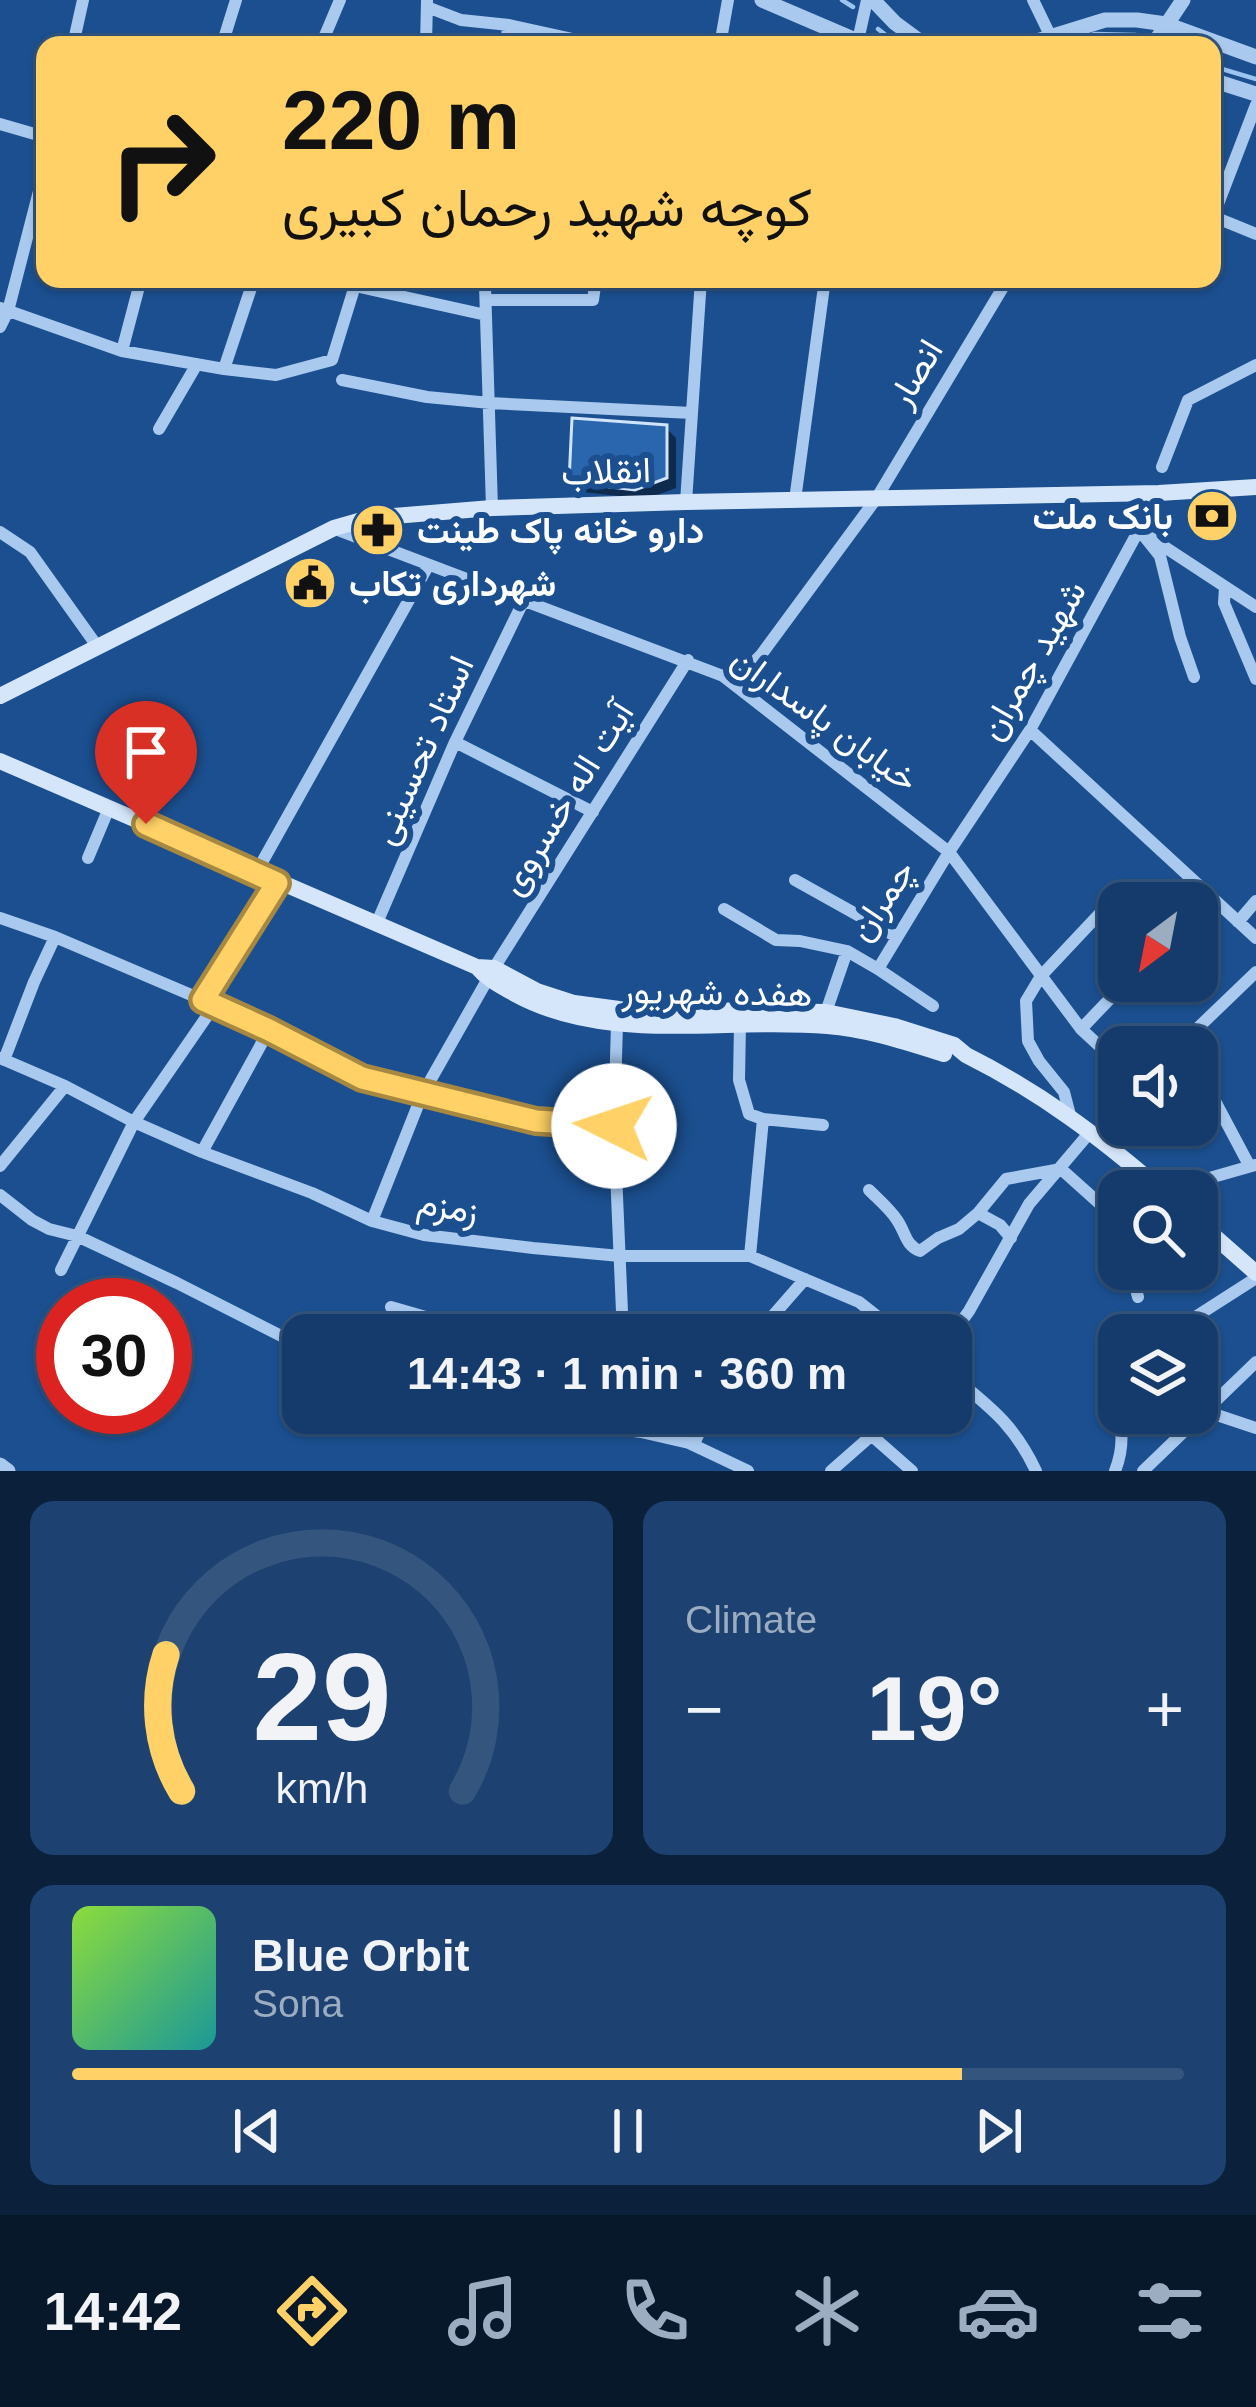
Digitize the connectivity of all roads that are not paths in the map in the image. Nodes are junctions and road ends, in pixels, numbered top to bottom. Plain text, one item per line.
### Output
1 (83, 0) edge
2 (236, 0) edge
3 (340, 0) edge
4 (728, 0) edge
5 (762, 0) edge
6 (870, 0) edge
7 (1033, 0) edge
8 (1184, 0) edge
9 (427, 4) edge
10 (509, 25) junction
11 (1160, 34) edge
12 (1050, 35) joint
13 (76, 36) edge
14 (225, 36) edge
15 (326, 36) edge
16 (426, 36) edge
17 (507, 36) edge
18 (559, 36) edge
19 (722, 36) edge
20 (845, 36) edge
21 (862, 36) edge
22 (913, 36) edge
23 (1221, 49) edge
24 (1256, 57) edge
25 (1221, 83) edge
26 (1256, 94) edge
27 (1256, 105) edge
28 (0, 124) edge
29 (36, 134) edge
30 (1221, 196) edge
31 (36, 199) edge
32 (1221, 220) edge
33 (1256, 233) edge
34 (139, 288) edge
35 (251, 288) edge
36 (354, 288) edge
37 (376, 288) edge
38 (485, 288) edge
39 (594, 288) edge
40 (700, 288) edge
41 (824, 288) edge
42 (1003, 288) edge
43 (486, 300) junction
44 (4, 309) edge
45 (486, 315) junction
46 (0, 327) edge
47 (122, 351) junction
48 (197, 364) junction
49 (1256, 364) edge
50 (224, 369) junction
51 (342, 380) dead end
52 (490, 404) junction
53 (692, 413) junction
54 (160, 428) dead end
55 (1162, 467) dead end
56 (1256, 487) edge
57 (1159, 493) junction
58 (876, 499) junction
59 (795, 500) junction
60 (686, 502) junction
61 (492, 508) junction
62 (334, 528) junction
63 (1140, 531) junction
64 (0, 532) edge
65 (428, 566) junction
66 (1225, 586) junction
67 (524, 600) junction
68 (1256, 607) edge
69 (97, 646) junction
70 (688, 660) junction
71 (723, 676) junction
72 (1194, 677) dead end
73 (1256, 679) edge
74 (0, 695) edge
75 (1030, 730) junction
76 (455, 742) junction
77 (0, 760) edge
78 (109, 808) junction
79 (593, 812) junction
80 (949, 852) junction
81 (88, 858) dead end
82 (256, 873) junction
83 (795, 880) dead end
84 (1195, 882) edge
85 (277, 883) junction
86 (1256, 902) edge
87 (1218, 903) edge
88 (724, 909) dead end
89 (1098, 915) edge
90 (0, 918) edge
91 (1238, 922) junction
92 (376, 925) junction
93 (896, 937) junction
94 (55, 938) junction
95 (1256, 938) edge
96 (847, 951) junction
97 (878, 969) junction
98 (486, 972) junction
99 (1256, 972) edge
100 (1041, 976) junction
101 (1107, 1002) edge
102 (209, 1003) junction
103 (933, 1006) dead end
104 (826, 1012) junction
105 (617, 1024) junction
106 (740, 1024) junction
107 (1201, 1026) edge
108 (1081, 1029) junction
109 (269, 1030) junction
110 (1098, 1045) edge
111 (966, 1055) junction
112 (2, 1059) edge
113 (65, 1086) junction
114 (422, 1095) junction
115 (1218, 1104) edge
116 (1070, 1115) junction
117 (763, 1119) junction
118 (134, 1122) junction
119 (824, 1125) dead end
120 (614, 1126) junction
121 (1096, 1134) junction
122 (202, 1152) junction
123 (1252, 1165) edge
124 (0, 1166) edge
125 (1061, 1169) junction
126 (1138, 1170) edge
127 (1218, 1175) edge
128 (869, 1190) dead end
129 (0, 1195) edge
130 (1098, 1199) edge
131 (978, 1213) junction
132 (372, 1220) junction
133 (77, 1236) junction
134 (1011, 1238) junction
135 (1218, 1240) edge
136 (620, 1256) junction
137 (750, 1256) junction
138 (61, 1270) dead end
139 (1256, 1275) edge
140 (805, 1279) junction
141 (1136, 1290) edge
142 (1138, 1297) dead end
143 (391, 1307) dead end
144 (415, 1314) edge
145 (622, 1314) edge
146 (774, 1314) edge
147 (873, 1314) edge
148 (967, 1314) edge
149 (1199, 1314) edge
150 (282, 1336) edge
151 (1256, 1362) edge
152 (972, 1392) edge
153 (1218, 1399) edge
154 (1218, 1416) edge
155 (1256, 1428) edge
156 (643, 1434) edge
157 (699, 1434) edge
158 (1121, 1434) edge
159 (1181, 1434) edge
160 (872, 1435) joint
161 (694, 1444) junction
162 (0, 1465) edge
163 (8, 1471) edge
164 (748, 1471) edge
165 (831, 1471) edge
166 (912, 1471) edge
167 (1036, 1471) edge
168 (1115, 1471) edge
169 (1143, 1471) edge

1 - 13 street
2 - 14 street
3 - 15 street
4 - 19 street
5 - 20 street
6 - 21 street
6 - 22 street
7 - 12 street
8 - 11 street
9 - 10 street
9 - 16 street
10 - 17 street
10 - 18 street
11 - 12 street
23 - 24 street
25 - 26 street
27 - 30 street
28 - 29 street
31 - 44 street
32 - 33 street
34 - 47 street
35 - 50 street
36 - 50 street
37 - 45 street
38 - 43 street
39 - 43 street
40 - 53 street
41 - 59 street
42 - 58 street, انصار
43 - 45 street
44 - 46 street
44 - 47 street
45 - 52 street
47 - 48 street
48 - 50 street
48 - 54 street
49 - 55 street
51 - 52 street
52 - 53 street
52 - 61 street
53 - 60 street
56 - 57 main road, انقلاب
57 - 58 main road, انقلاب
57 - 63 street, شهید چمران
58 - 59 main road, انقلاب
58 - 71 street
59 - 60 main road, انقلاب
60 - 61 main road, انقلاب
61 - 62 main road, انقلاب
62 - 65 street, خیابان پاسداران
62 - 69 main road, انقلاب
63 - 66 street
63 - 72 street
63 - 75 street, شهید چمران
64 - 69 street
65 - 67 street, خیابان پاسداران
65 - 82 street
66 - 68 street
66 - 73 street
67 - 70 street, خیابان پاسداران
67 - 76 street, استاد تحسینی
69 - 74 main road, انقلاب
70 - 71 street, خیابان پاسداران
70 - 79 street, آیت اله خسروی
71 - 80 street, خیابان پاسداران
75 - 80 street, شهید چمران
75 - 84 street
76 - 79 street
76 - 92 street, استاد تحسینی
77 - 78 main road, هفده شهریور
78 - 81 street
78 - 82 main road, هفده شهریور
79 - 98 street, آیت اله خسروی
80 - 93 street, چمران
80 - 100 street, خیابان پاسداران
82 - 85 main road, هفده شهریور
83 - 93 street
85 - 92 main road, هفده شهریور
85 - 102 street
86 - 91 street
87 - 91 street
88 - 96 street, چمران
89 - 100 street
90 - 94 street
91 - 95 street
92 - 98 main road, هفده شهریور
93 - 97 street, چمران
94 - 102 street
94 - 112 street
96 - 97 street, چمران
96 - 104 street
97 - 103 street
98 - 104 main road, هفده شهریور
98 - 105 main road, هفده شهریور
98 - 114 street, آیت اله خسروی
99 - 107 street
100 - 108 street, خیابان پاسداران
100 - 116 street
101 - 108 street
102 - 109 street
102 - 118 street
104 - 111 main road, هفده شهریور
105 - 106 main road, هفده شهریور
105 - 120 street
106 - 111 main road, هفده شهریور
106 - 117 street
108 - 110 street, خیابان پاسداران
109 - 114 street
109 - 122 street
111 - 116 main road, هفده شهریور
112 - 113 street, زمزم
113 - 118 street, زمزم
113 - 124 street
114 - 120 street
114 - 132 street, آیت اله خسروی
115 - 123 street
116 - 121 main road, هفده شهریور
117 - 119 street
117 - 137 street
118 - 122 street, زمزم
118 - 133 street
120 - 136 street
121 - 125 street
121 - 126 main road, هفده شهریور
122 - 132 street, زمزم
123 - 127 street
125 - 130 street
125 - 131 street
125 - 134 street
128 - 131 street
129 - 133 street
131 - 134 street
132 - 136 street, زمزم
133 - 138 street
133 - 150 street
134 - 148 street
135 - 139 main road
136 - 137 street, زمزم
136 - 145 street
137 - 140 street, زمزم
139 - 149 street
140 - 146 street
140 - 147 street, زمزم
141 - 142 street
143 - 144 street
151 - 153 street
152 - 167 street
154 - 155 street
156 - 161 street
157 - 161 street
158 - 168 street
159 - 169 street
160 - 165 street
160 - 166 street
161 - 164 street
162 - 163 street

